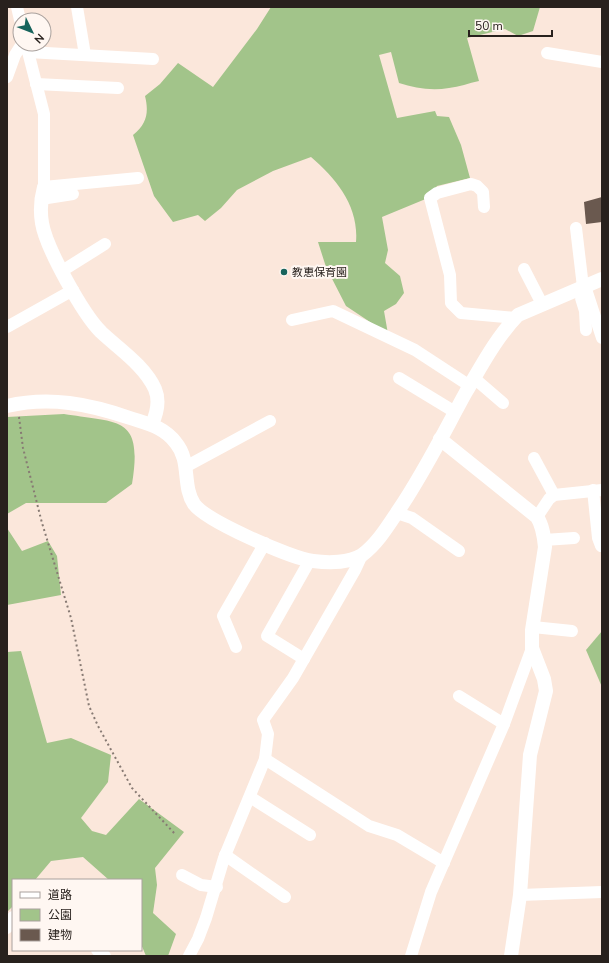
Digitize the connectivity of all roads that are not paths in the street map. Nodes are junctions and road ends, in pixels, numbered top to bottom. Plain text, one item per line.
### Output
1 (77, 7) edge
2 (52, 51) edge
3 (19, 52) edge
4 (27, 52) edge
5 (547, 53) dead end
6 (84, 55) junction
7 (153, 59) dead end
8 (602, 62) edge
9 (7, 77) edge
10 (36, 84) junction
11 (118, 88) dead end
12 (138, 178) dead end
13 (43, 193) junction
14 (73, 194) dead end
15 (484, 207) dead end
16 (576, 228) dead end
17 (105, 244) dead end
18 (524, 269) dead end
19 (62, 271) junction
20 (602, 279) edge
21 (582, 287) junction
22 (74, 290) junction
23 (542, 304) junction
24 (515, 318) junction
25 (292, 320) dead end
26 (7, 327) edge
27 (586, 330) dead end
28 (602, 338) edge
29 (399, 378) dead end
30 (472, 382) junction
31 (503, 403) dead end
32 (12, 405) edge
33 (455, 412) junction
34 (270, 420) dead end
35 (152, 424) junction
36 (440, 439) junction
37 (534, 458) dead end
38 (187, 466) junction
39 (598, 490) edge
40 (554, 495) junction
41 (397, 513) junction
42 (537, 517) junction
43 (574, 538) dead end
44 (544, 540) junction
45 (265, 544) junction
46 (601, 546) edge
47 (459, 550) dead end
48 (362, 555) junction
49 (310, 560) junction
50 (533, 627) junction
51 (572, 631) dead end
52 (236, 647) dead end
53 (532, 648) junction
54 (304, 659) junction
55 (459, 696) dead end
56 (504, 724) junction
57 (265, 759) junction
58 (250, 797) junction
59 (310, 835) dead end
60 (225, 855) junction
61 (444, 863) junction
62 (182, 875) dead end
63 (216, 887) junction
64 (602, 892) edge
65 (520, 895) junction
66 (286, 896) dead end
67 (12, 919) edge
68 (7, 928) edge
69 (190, 956) edge
70 (411, 956) edge
71 (511, 956) edge

1 - 6 street
2 - 6 street
3 - 9 street
4 - 10 street
5 - 8 street
6 - 7 street
10 - 11 street
10 - 13 street
12 - 13 street
13 - 14 street
13 - 19 street
15 - 24 street
16 - 21 street
17 - 19 street
18 - 23 street
19 - 22 street
20 - 21 street
21 - 23 street
21 - 27 street
21 - 28 street
22 - 26 street
22 - 35 street
23 - 24 street
24 - 30 street
25 - 30 street
29 - 33 street
30 - 31 street
30 - 33 street
32 - 35 street
33 - 36 street
34 - 38 street
35 - 38 street
36 - 41 street
36 - 42 street
37 - 40 street
38 - 45 street
39 - 40 street
39 - 46 street
40 - 42 street
41 - 47 street
41 - 48 street
42 - 44 street
43 - 44 street
44 - 50 street
45 - 49 street
45 - 52 street
48 - 49 street
48 - 54 street
49 - 54 street
50 - 51 street
50 - 53 street
53 - 56 street
53 - 65 street
54 - 57 street
55 - 56 street
56 - 61 street
57 - 58 street
57 - 61 street
58 - 59 street
58 - 60 street
60 - 63 street
60 - 66 street
61 - 70 street
62 - 63 street
63 - 69 street
64 - 65 street
65 - 71 street
67 - 68 street

